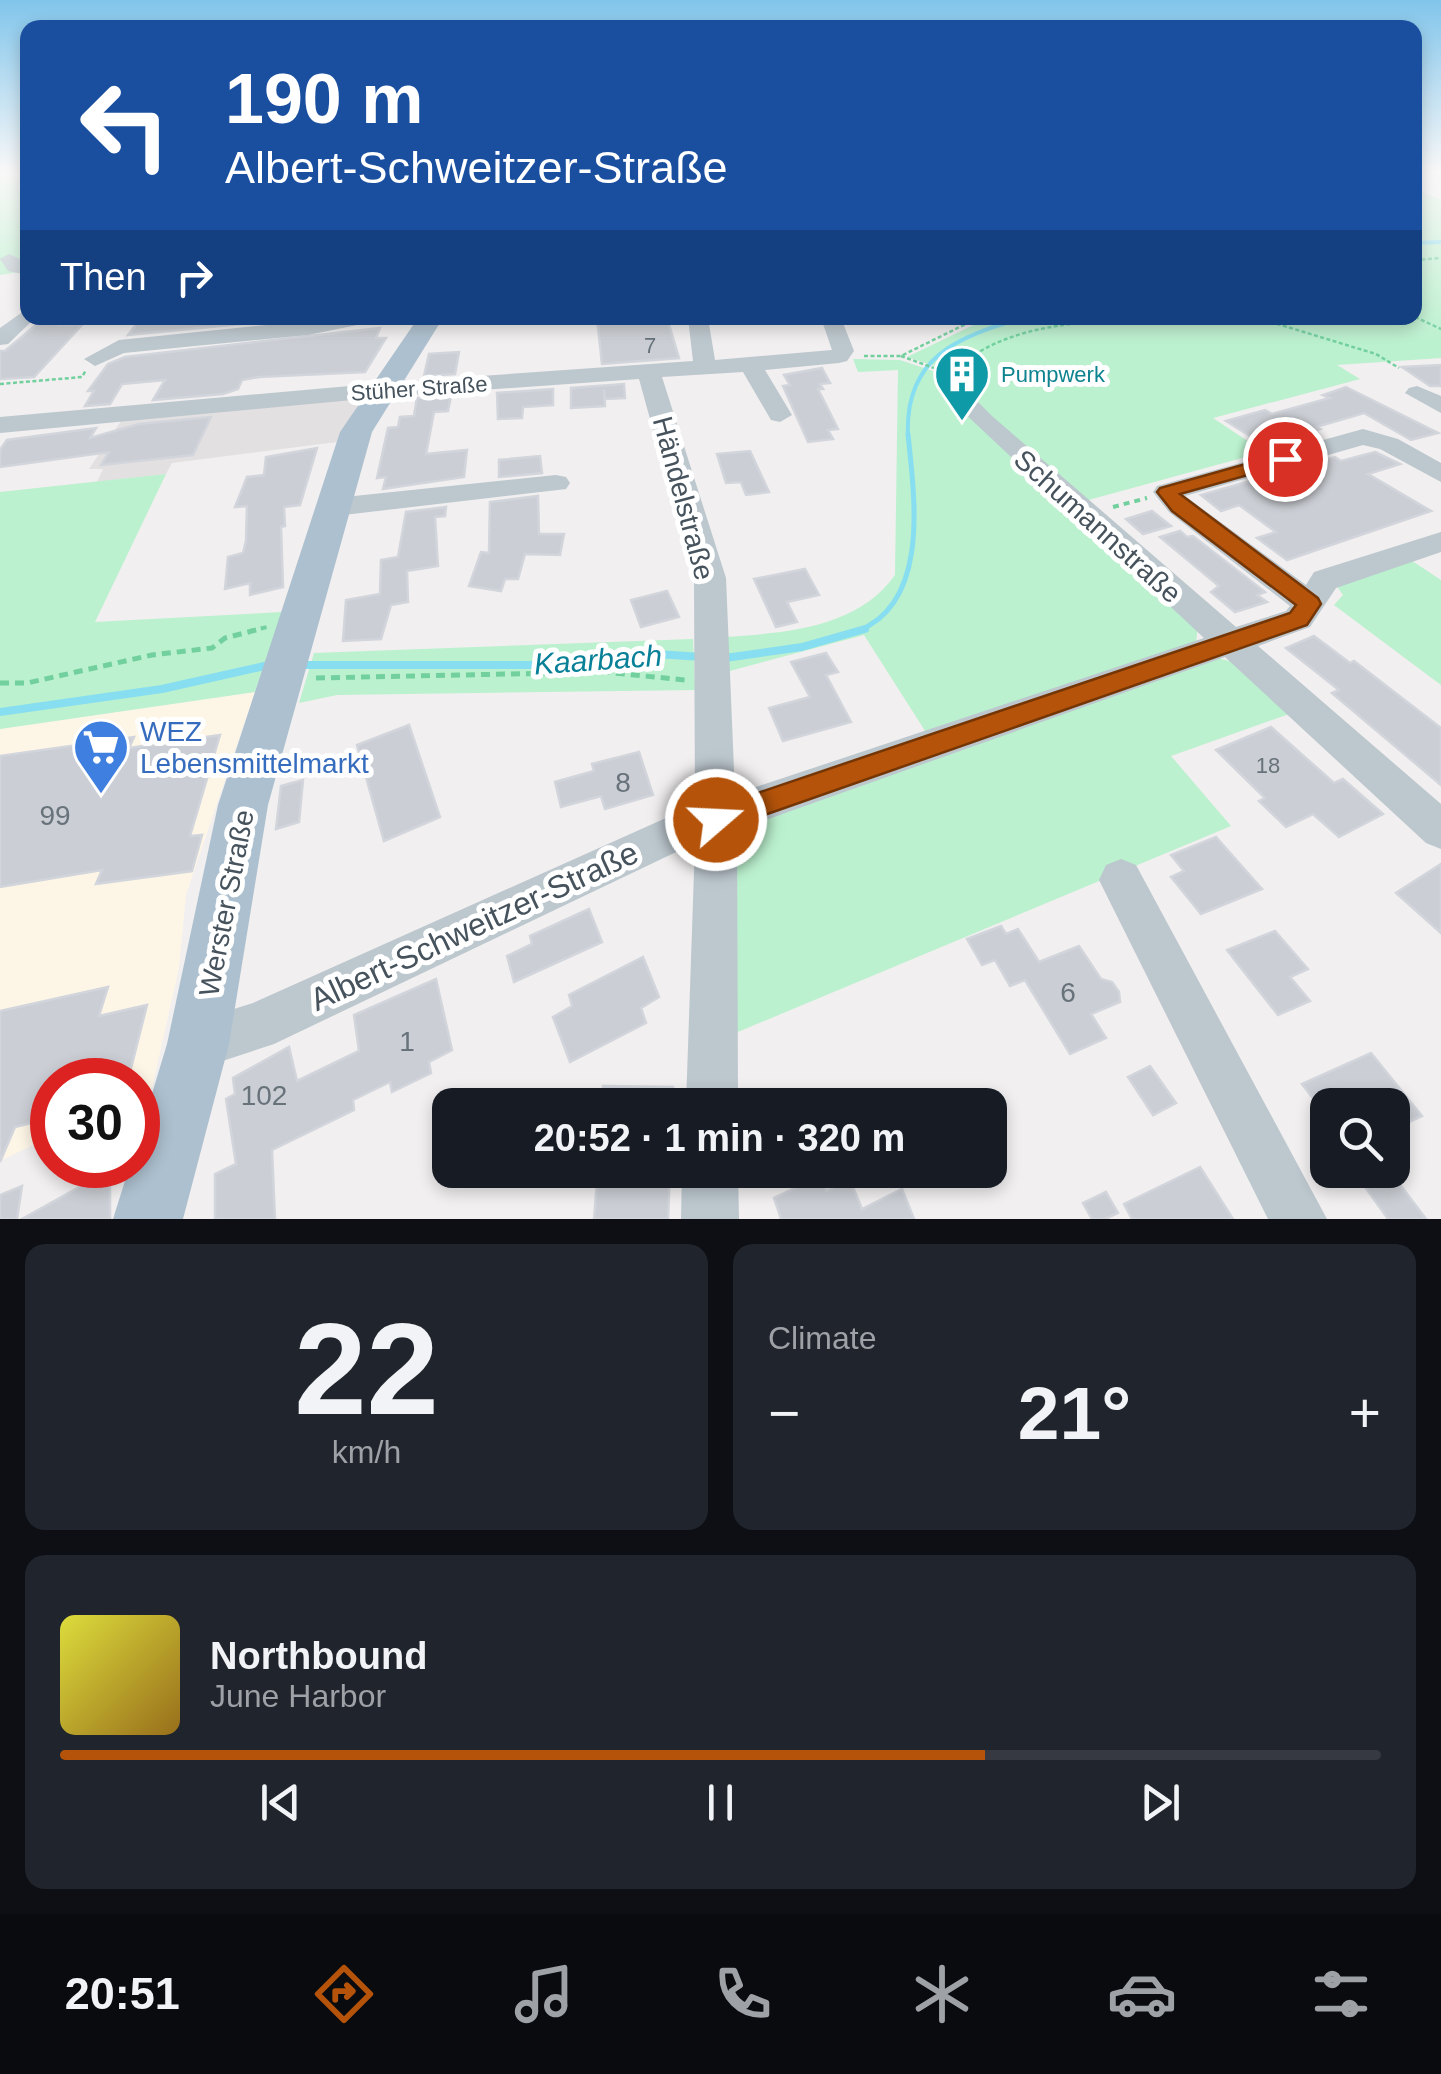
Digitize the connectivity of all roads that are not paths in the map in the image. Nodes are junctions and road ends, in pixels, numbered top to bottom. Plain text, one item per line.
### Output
1 (20, 321) edge
2 (329, 325) edge
3 (425, 325) edge
4 (699, 325) edge
5 (833, 325) edge
6 (0, 338) edge
7 (95, 359) road end
8 (751, 365) junction
9 (705, 368) junction
10 (649, 372) junction
11 (948, 372) road end
12 (381, 390) junction
13 (1417, 393) dead end
14 (1441, 406) edge
15 (780, 415) dead end
16 (0, 426) edge
17 (1441, 474) edge
18 (556, 483) dead end
19 (335, 507) junction
20 (1441, 542) edge
21 (1310, 604) junction
22 (1229, 643) junction
23 (716, 820) junction
24 (1441, 830) edge
25 (1121, 880) dead end
26 (198, 1044) junction
27 (712, 1088) edge
28 (710, 1188) edge
29 (148, 1219) edge
30 (710, 1219) edge
31 (1298, 1219) edge

1 - 6 street
2 - 7 street
3 - 12 main road, Werster Straße
4 - 9 street
5 - 8 street, Stüher Straße
8 - 9 street, Stüher Straße
8 - 15 street
9 - 10 street, Stüher Straße
10 - 12 street, Stüher Straße
10 - 23 street, Händelstraße
11 - 22 street, Schumannstraße
12 - 16 street, Stüher Straße
12 - 19 main road, Werster Straße
13 - 14 street
17 - 21 street
18 - 19 street
19 - 26 main road, Werster Straße
20 - 21 street, Albert-Schweitzer-Straße
21 - 22 street, Albert-Schweitzer-Straße
22 - 23 street, Albert-Schweitzer-Straße
22 - 24 street, Schumannstraße
23 - 26 street, Albert-Schweitzer-Straße
23 - 27 street, Händelstraße
25 - 31 street
26 - 29 main road, Werster Straße
28 - 30 street

